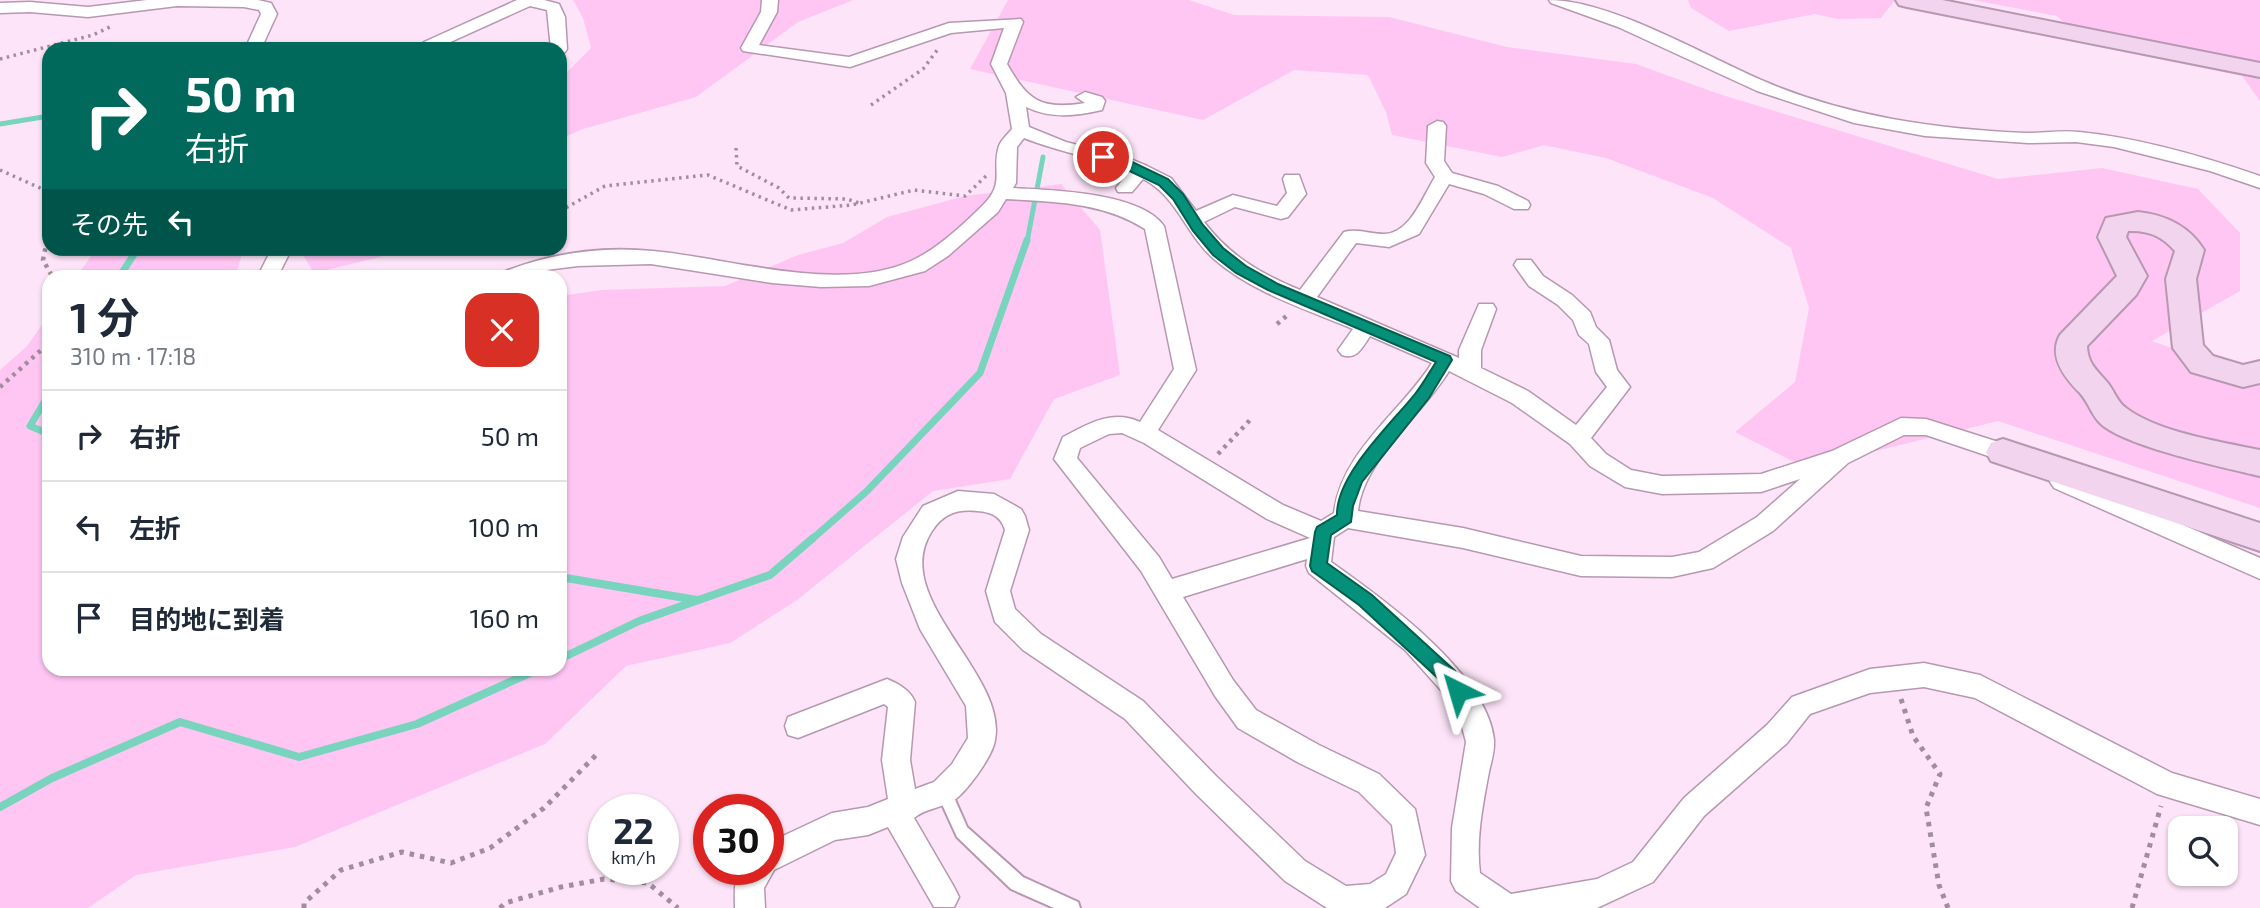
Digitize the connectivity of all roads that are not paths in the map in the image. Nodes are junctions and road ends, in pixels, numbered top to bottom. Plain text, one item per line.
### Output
1 (527, 0) edge
2 (770, 0) edge
3 (1558, 0) edge
4 (1907, 0) edge
5 (0, 8) edge
6 (949, 28) joint
7 (256, 42) edge
8 (436, 42) edge
9 (556, 42) edge
10 (2260, 70) edge
11 (1014, 93) junction
12 (1085, 97) dead end
13 (1437, 126) dead end
14 (1021, 130) junction
15 (1141, 170) junction
16 (1444, 177) junction
17 (1292, 179) dead end
18 (2260, 182) edge
19 (1125, 188) dead end
20 (1000, 193) junction
21 (1521, 205) dead end
22 (1193, 220) junction
23 (1524, 265) dead end
24 (528, 270) edge
25 (1304, 300) junction
26 (1486, 309) dead end
27 (1366, 327) junction
28 (1349, 350) dead end
29 (1445, 360) junction
30 (1598, 363) joint
31 (1470, 372) junction
32 (2260, 372) edge
33 (1144, 433) junction
34 (1578, 438) junction
35 (2011, 455) junction
36 (1840, 457) junction
37 (2260, 463) edge
38 (1330, 531) junction
39 (2260, 537) edge
40 (2260, 569) edge
41 (1167, 591) junction
42 (798, 726) dead end
43 (944, 791) junction
44 (900, 811) junction
45 (2260, 812) edge
46 (784, 850) edge
47 (749, 885) edge
48 (944, 897) dead end
49 (750, 908) edge
50 (1072, 908) edge
51 (1506, 908) edge
52 (1513, 908) edge

1 - 8 street
1 - 9 street
2 - 6 street
3 - 18 street
4 - 10 street
5 - 7 street
6 - 11 street
11 - 12 street
11 - 14 street
13 - 16 street
14 - 15 street
14 - 20 street
15 - 19 street
15 - 22 street
16 - 21 street
16 - 25 street
17 - 22 street
20 - 24 street
20 - 33 street
22 - 25 street
23 - 30 street
25 - 27 street
26 - 31 street
27 - 28 street
27 - 29 street
29 - 31 street
29 - 38 street
30 - 34 street
31 - 34 street
32 - 37 street
33 - 38 street
33 - 41 street
34 - 36 street
35 - 36 street
35 - 39 street
35 - 40 street
36 - 38 street
38 - 41 street
38 - 51 street
41 - 43 street
42 - 44 street
43 - 44 street
43 - 50 lane
44 - 46 street
44 - 48 street
45 - 52 street
47 - 49 street

